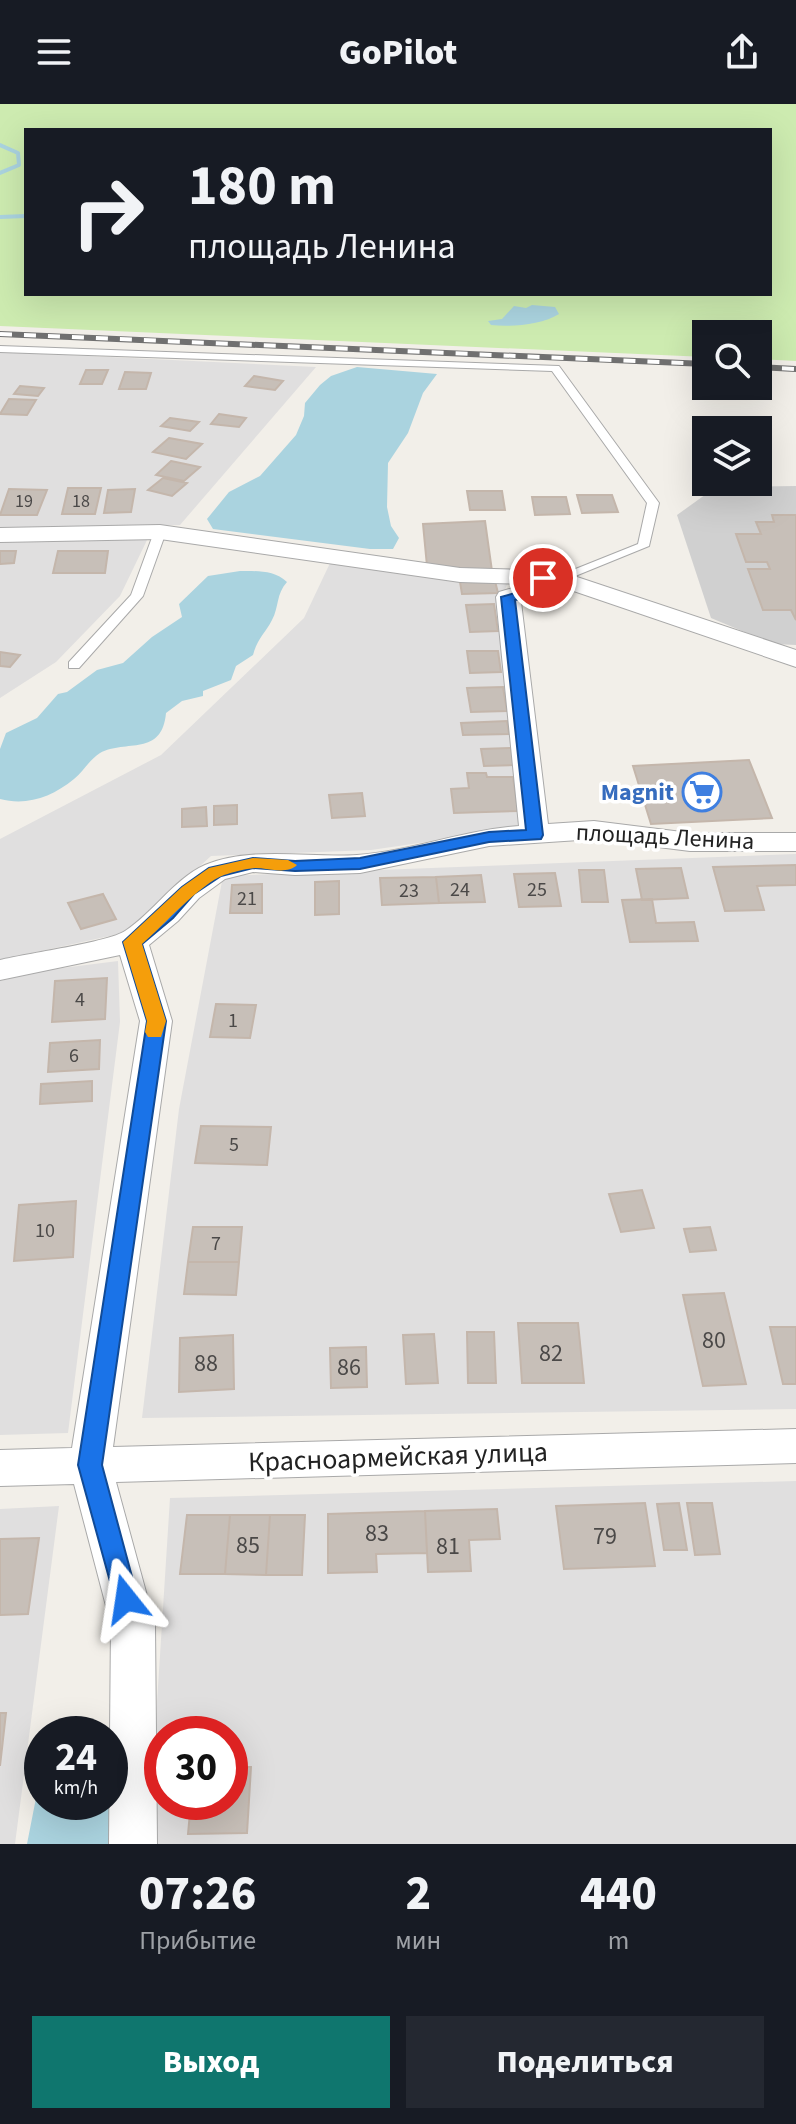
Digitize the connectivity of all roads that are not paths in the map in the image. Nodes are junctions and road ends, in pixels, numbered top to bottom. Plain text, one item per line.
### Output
1 (0, 349) edge
2 (160, 532) junction
3 (0, 535) edge
4 (551, 578) junction
5 (796, 659) edge
6 (74, 665) dead end
7 (535, 835) junction
8 (796, 842) edge
9 (132, 942) junction
10 (0, 970) edge
11 (796, 1446) edge
12 (90, 1465) junction
13 (0, 1468) edge
14 (133, 1844) edge

1 - 4 lane
2 - 3 street
2 - 4 street
2 - 6 lane
4 - 5 street
4 - 7 street
7 - 8 street, площадь Ленина
7 - 9 street, площадь Ленина
9 - 10 street
9 - 12 street
11 - 12 street, Красноармейская улица
12 - 13 street, Красноармейская улица
12 - 14 street

